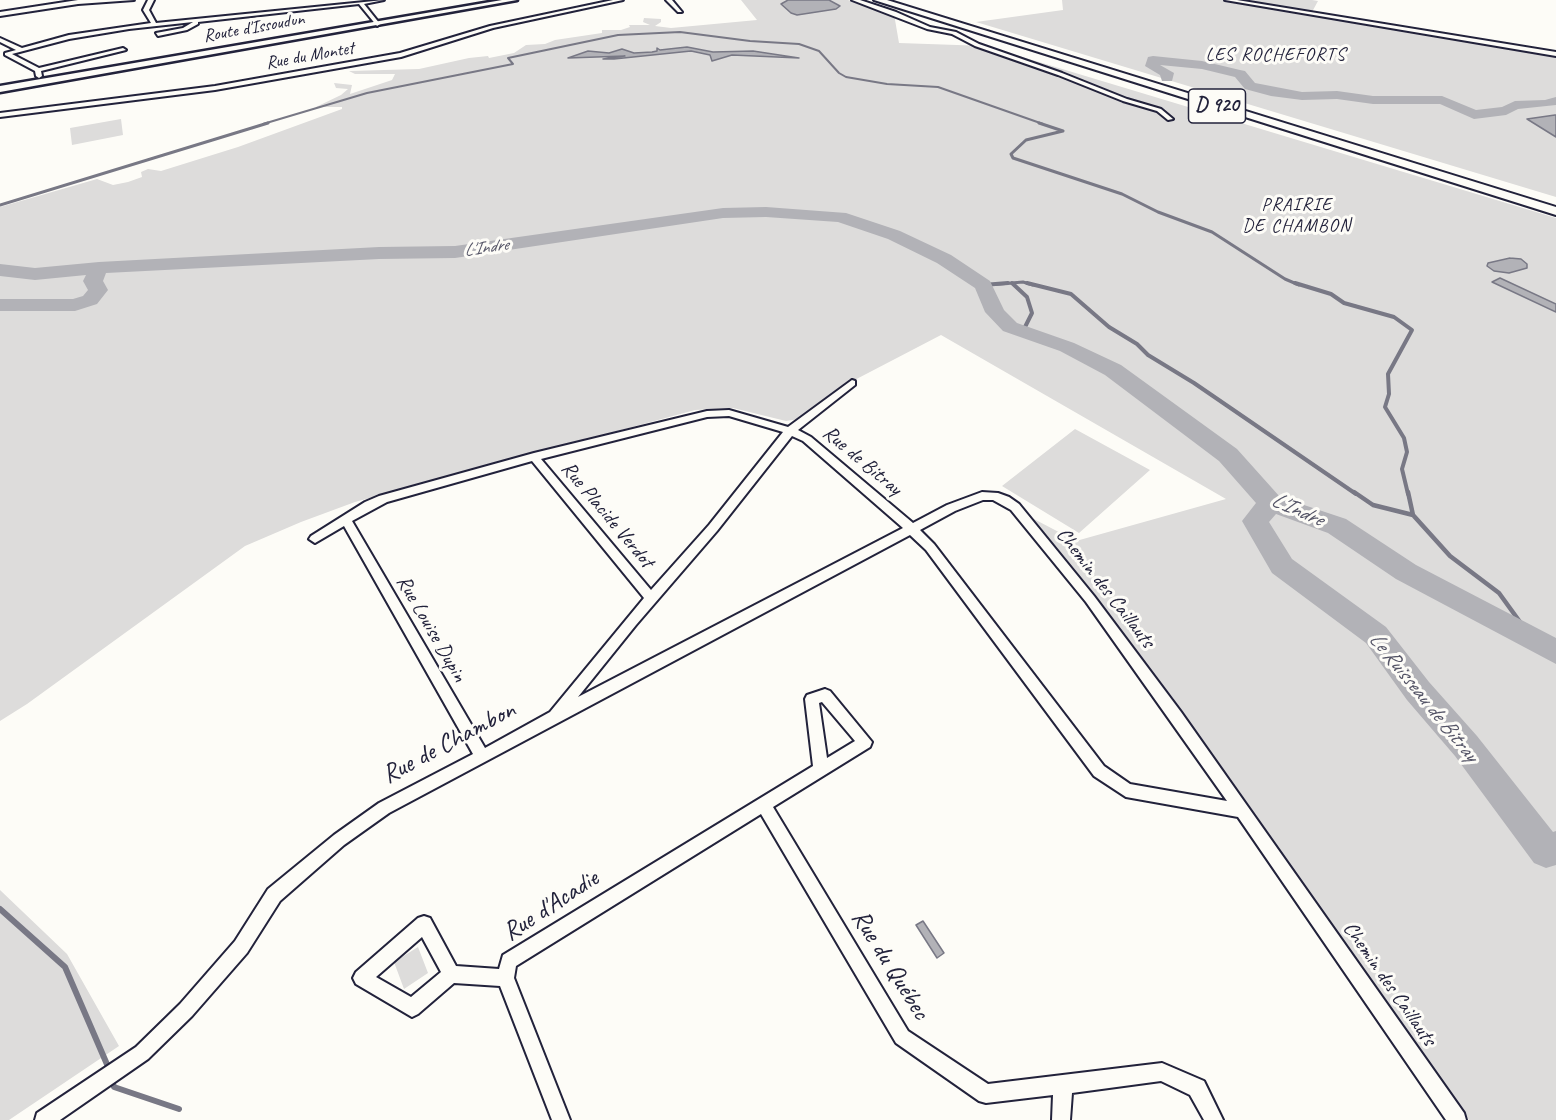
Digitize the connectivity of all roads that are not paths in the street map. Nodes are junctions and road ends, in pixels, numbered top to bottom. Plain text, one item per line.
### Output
1 (54, 0) edge
2 (131, 0) edge
3 (151, 0) edge
4 (381, 0) edge
5 (514, 0) edge
6 (620, 0) edge
7 (669, 0) edge
8 (855, 0) edge
9 (867, 0) edge
10 (878, 0) edge
11 (889, 0) edge
12 (899, 0) edge
13 (1228, 0) edge
14 (361, 3) junction
15 (40, 7) junction
16 (680, 11) dead end
17 (0, 14) edge
18 (930, 17) junction
19 (197, 20) junction
20 (959, 22) junction
21 (154, 24) junction
22 (376, 24) junction
23 (158, 34) dead end
24 (0, 40) edge
25 (21, 50) junction
26 (123, 51) dead end
27 (1556, 54) edge
28 (38, 70) junction
29 (39, 83) junction
30 (0, 89) edge
31 (0, 115) edge
32 (1170, 119) dead end
33 (1556, 206) edge
34 (1556, 211) edge
35 (852, 383) dead end
36 (790, 431) junction
37 (534, 457) junction
38 (346, 520) junction
39 (911, 528) junction
40 (315, 539) dead end
41 (651, 598) junction
42 (555, 716) junction
43 (482, 757) junction
44 (821, 768) junction
45 (763, 804) junction
46 (1242, 811) junction
47 (451, 974) junction
48 (505, 978) junction
49 (1063, 1084) junction
50 (44, 1120) edge
51 (561, 1120) edge
52 (1061, 1120) edge
53 (1214, 1120) edge
54 (1457, 1120) edge

1 - 15 street
2 - 15 street
3 - 21 street
4 - 14 street
5 - 22 main road, Route d'Issoudun
6 - 31 street, Rue du Montet
7 - 16 street
8 - 32 street
9 - 18 highway, D 920
10 - 18 highway, D 920
11 - 20 highway, D 920
12 - 20 highway
13 - 27 street
14 - 19 street
14 - 22 street
15 - 17 street
18 - 34 highway, D 920
19 - 21 street
19 - 23 street
20 - 33 highway, D 920
21 - 25 street
22 - 29 main road, Route d'Issoudun
24 - 25 street
25 - 28 street
26 - 28 street
28 - 29 street
29 - 30 main road, Route d'Issoudun
35 - 36 street, Rue de Chambon
36 - 37 street, Rue de Bitray
36 - 39 street, Rue de Bitray
36 - 41 street, Rue de Chambon
37 - 38 street, Rue de Bitray
37 - 41 street, Rue Placide Verdot
38 - 40 street, Rue de Bitray
38 - 43 street, Rue Louise Dupin
39 - 42 street, Chemin des Caillauts
39 - 46 street, Rue de Bitray
39 - 46 street, Chemin des Caillauts
41 - 42 street, Rue de Chambon
42 - 43 street, Rue de Chambon
43 - 50 street, Rue de Chambon
44 - 44 street, Rue d'Acadie
44 - 45 street, Rue d'Acadie
45 - 48 street, Rue d'Acadie
45 - 49 street, Rue du Québec
46 - 54 street, Chemin des Caillauts
47 - 47 street
47 - 48 street
48 - 51 street, Rue d'Acadie
49 - 52 street
49 - 53 street, Rue du Québec

